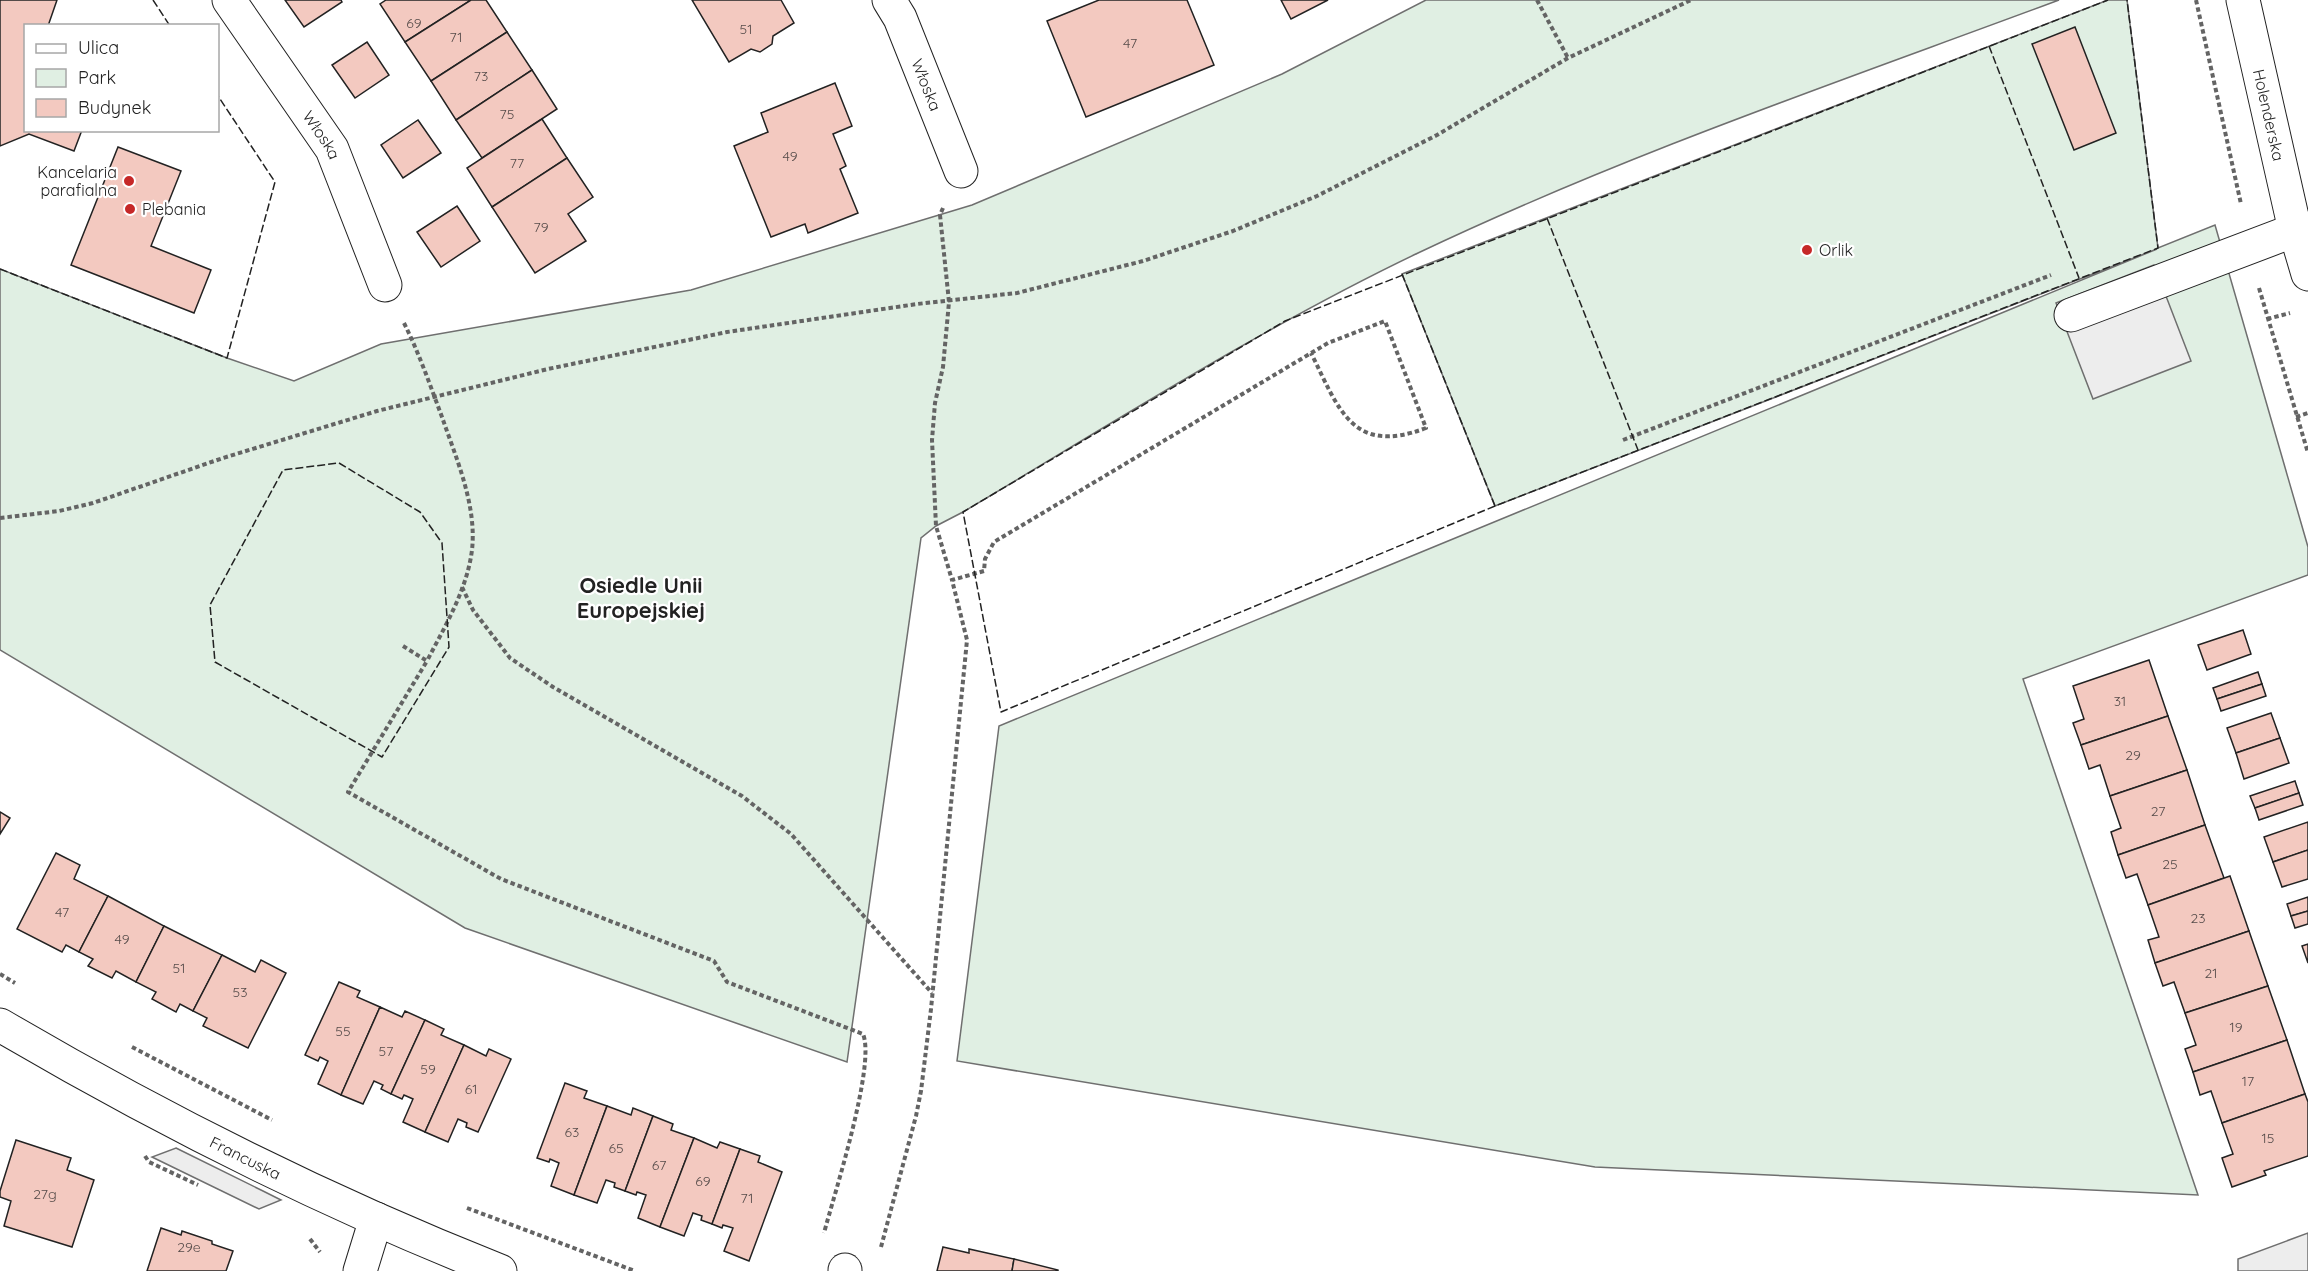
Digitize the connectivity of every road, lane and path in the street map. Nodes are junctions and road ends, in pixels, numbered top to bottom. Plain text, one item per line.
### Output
1 (229, 0) edge
2 (889, 0) edge
3 (1538, 0) edge
4 (1691, 0) edge
5 (2196, 0) edge
6 (2243, 0) edge
7 (1568, 58) junction
8 (961, 171) joint
9 (2241, 205) dead end
10 (2301, 229) edge
11 (2052, 274) dead end
12 (2308, 274) edge
13 (385, 285) joint
14 (2258, 285) dead end
15 (949, 302) junction
16 (2296, 311) dead end
17 (2071, 315) dead end
18 (2267, 319) junction
19 (1311, 353) junction
20 (434, 396) junction
21 (2308, 413) edge
22 (2296, 417) junction
23 (1623, 440) dead end
24 (2308, 453) edge
25 (0, 518) edge
26 (952, 580) junction
27 (462, 587) junction
28 (403, 646) dead end
29 (427, 661) junction
30 (0, 974) edge
31 (18, 985) dead end
32 (932, 994) junction
33 (0, 1025) edge
34 (126, 1044) dead end
35 (278, 1123) dead end
36 (461, 1206) dead end
37 (376, 1219) junction
38 (822, 1238) dead end
39 (880, 1249) dead end
40 (360, 1271) edge
41 (500, 1271) edge
42 (635, 1271) edge

1 - 13 street, Włoska
2 - 8 street, Włoska
3 - 7 path
4 - 7 path
5 - 9 path
6 - 10 street, Holenderska
7 - 15 path
8 - 15 path
10 - 12 street, Holenderska
10 - 17 street
11 - 23 path
13 - 20 path
14 - 18 path
15 - 20 path
15 - 26 path
16 - 18 path
18 - 22 path
19 - 19 path
19 - 26 path
20 - 25 path
20 - 27 path
21 - 22 path
22 - 24 path
26 - 32 path
27 - 29 path
27 - 32 path
28 - 29 path
29 - 38 path
30 - 31 path
32 - 39 path
33 - 37 street, Francuska
34 - 35 path
36 - 42 path
37 - 40 street
37 - 41 street, Francuska

